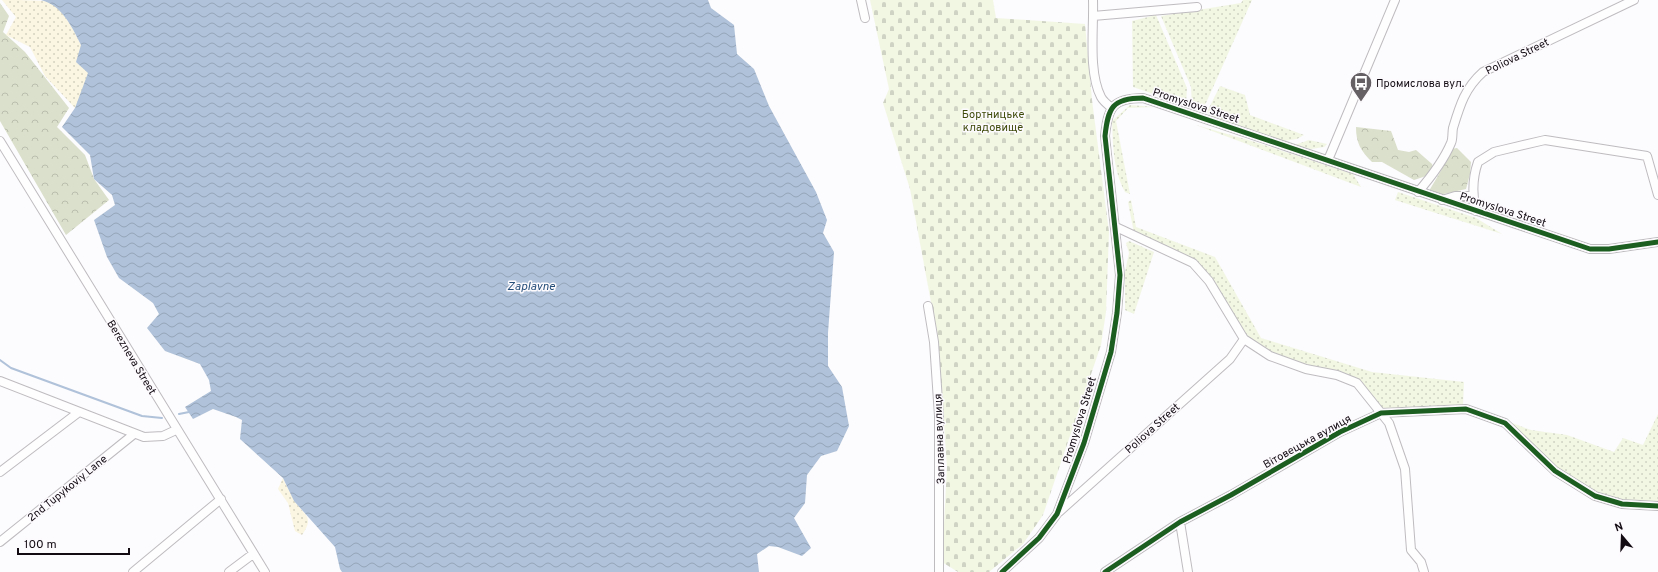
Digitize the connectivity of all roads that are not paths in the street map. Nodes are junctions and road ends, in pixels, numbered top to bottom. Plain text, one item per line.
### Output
1 (861, 0) edge
2 (1093, 0) edge
3 (1395, 0) edge
4 (1634, 0) edge
5 (1196, 7) dead end
6 (1093, 16) junction
7 (865, 18) dead end
8 (1112, 108) junction
9 (0, 141) edge
10 (1328, 160) junction
11 (1418, 192) junction
12 (1658, 195) edge
13 (1472, 196) junction
14 (1442, 200) junction
15 (1476, 211) junction
16 (1116, 227) junction
17 (1658, 242) edge
18 (928, 306) dead end
19 (1244, 339) junction
20 (0, 381) edge
21 (80, 412) junction
22 (1381, 413) junction
23 (176, 430) junction
24 (134, 434) junction
25 (0, 472) edge
26 (221, 499) junction
27 (1658, 506) edge
28 (1057, 514) junction
29 (1180, 522) junction
30 (0, 542) edge
31 (253, 554) junction
32 (133, 572) edge
33 (229, 572) edge
34 (265, 572) edge
35 (939, 572) edge
36 (1002, 572) edge
37 (1105, 572) edge
38 (1188, 572) edge
39 (1424, 572) edge

1 - 7 street
2 - 6 street
3 - 10 street
4 - 11 street, Poliova Street
5 - 6 street
6 - 8 street
8 - 10 street, Promyslova Street
8 - 16 street, Promyslova Street
9 - 23 street, Berezneva Street
10 - 11 street, Promyslova Street
11 - 14 street, Promyslova Street
12 - 13 street
13 - 14 street
13 - 15 street
14 - 15 street, Promyslova Street
15 - 17 street, Promyslova Street
16 - 19 street
16 - 28 street, Promyslova Street
18 - 35 street, Заплавна вулиця
19 - 22 street
19 - 28 street, Poliova Street
20 - 21 street
21 - 24 street
21 - 25 street
22 - 27 street, Вітовецька вулиця
22 - 29 street, Вітовецька вулиця
22 - 39 street
23 - 24 street
23 - 26 street, Berezneva Street
24 - 30 street, 2nd Tupykoviy Lane
26 - 31 street, Berezneva Street
26 - 32 street
28 - 36 street, Promyslova Street
29 - 37 street, Вітовецька вулиця
29 - 38 street
31 - 33 street
31 - 34 street, Berezneva Street

